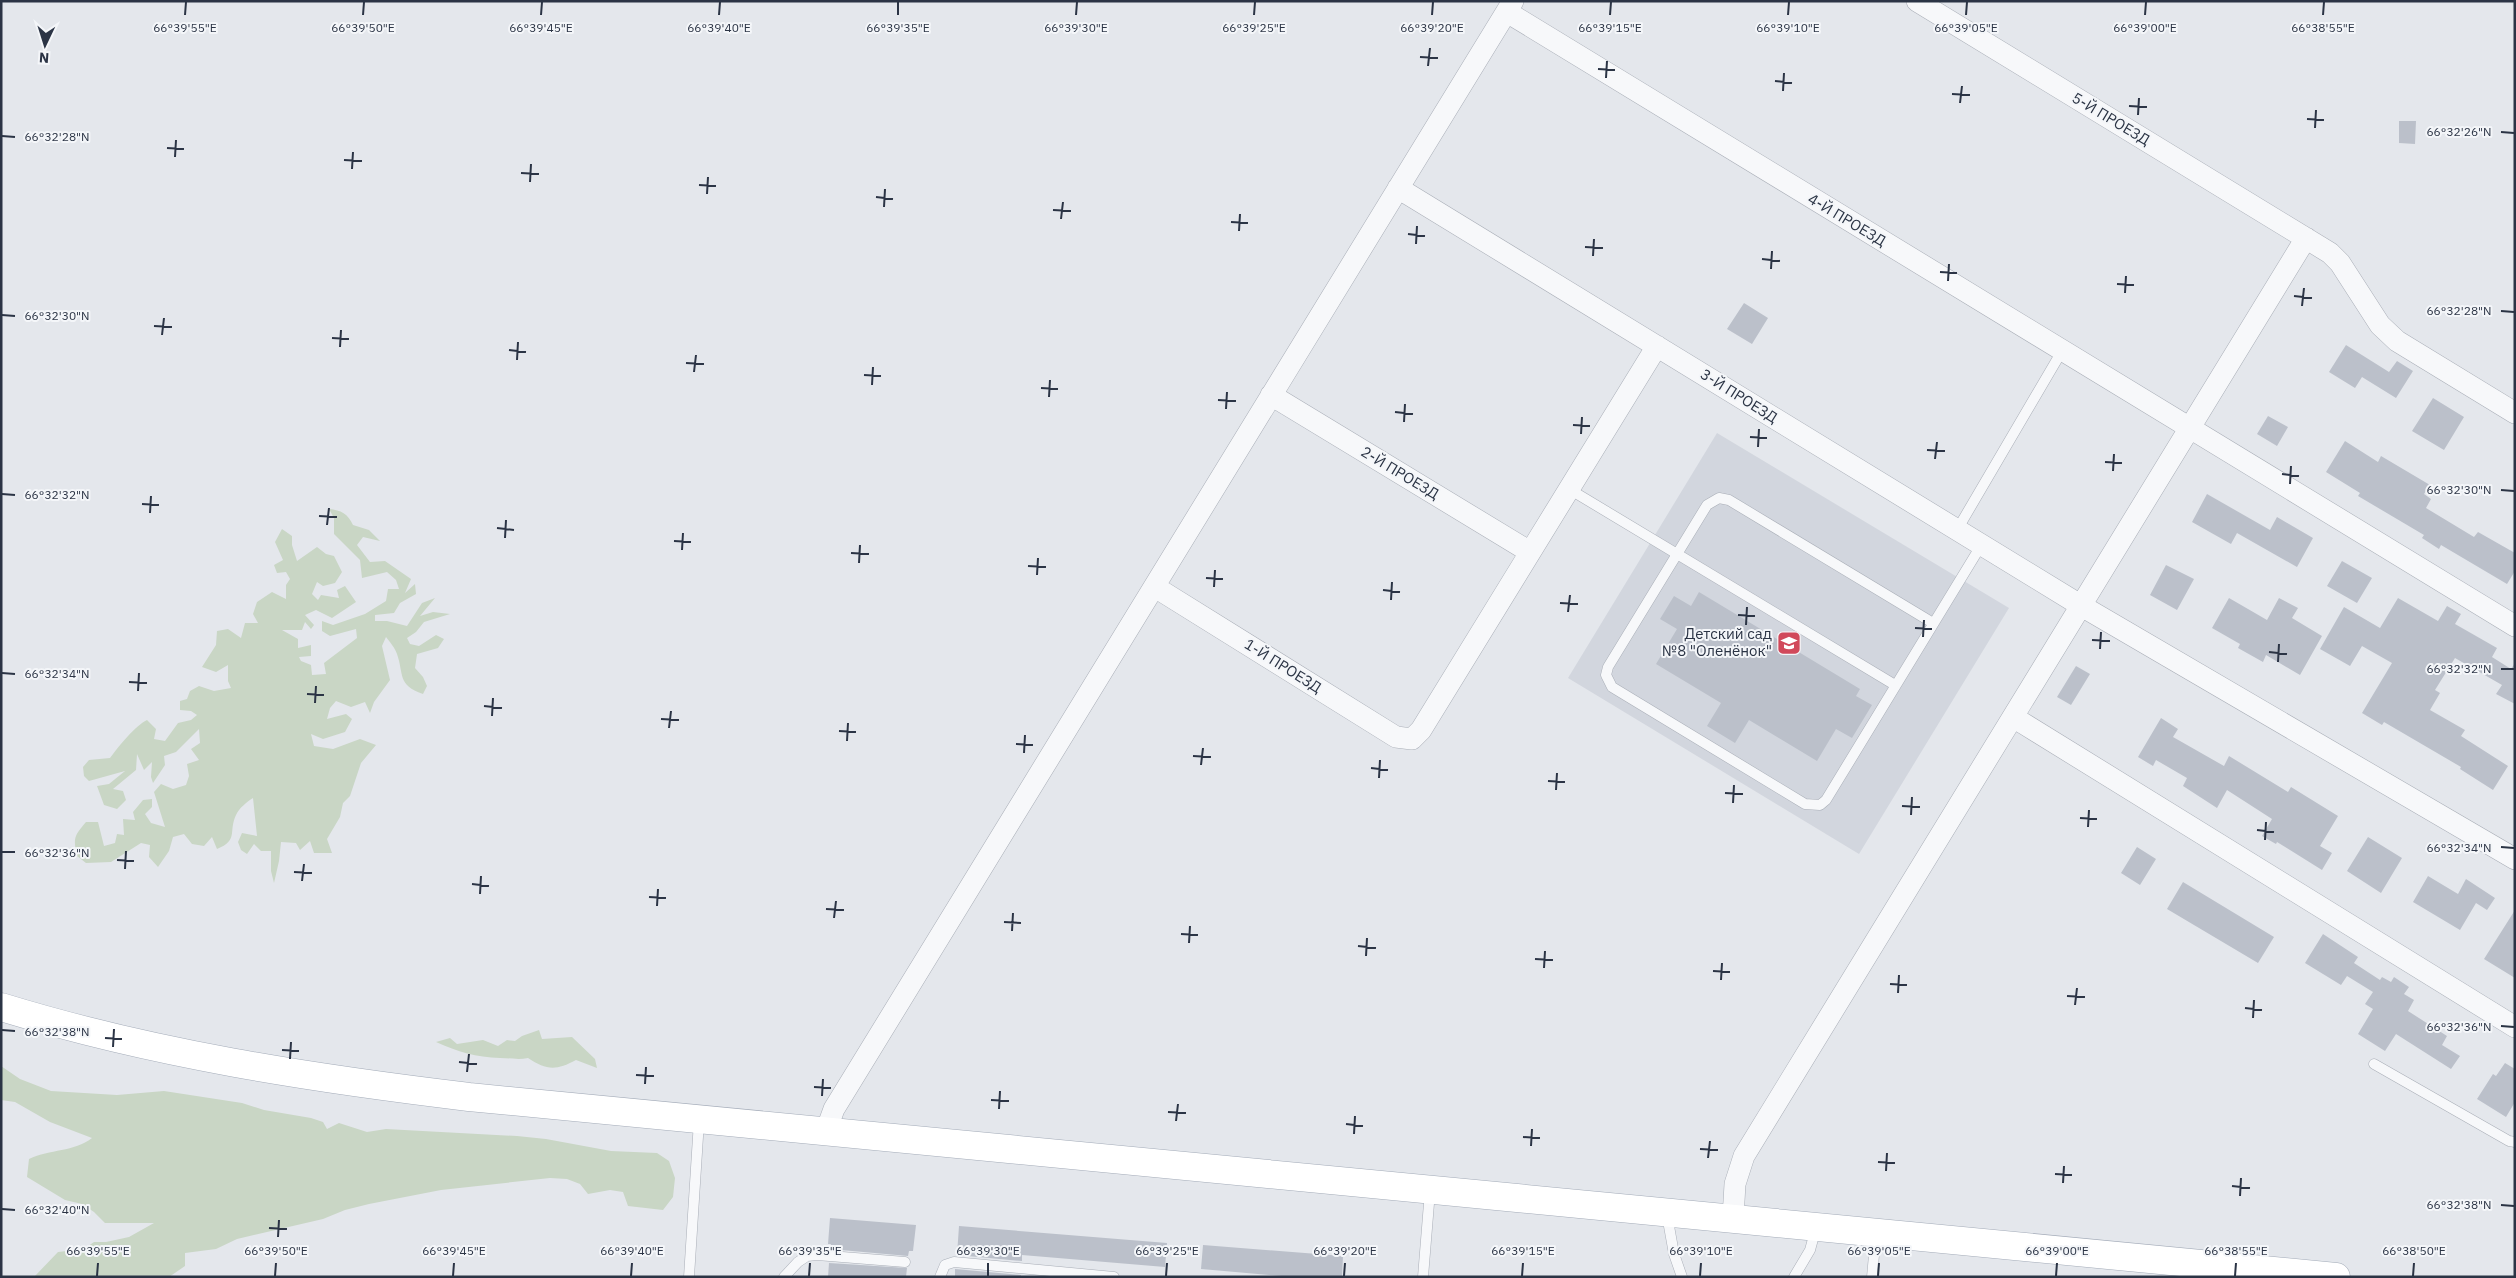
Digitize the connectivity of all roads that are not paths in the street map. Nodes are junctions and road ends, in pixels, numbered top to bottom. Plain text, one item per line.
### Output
1 (1917, 1) edge
2 (1510, 7) edge
3 (1398, 188) junction
4 (2306, 238) junction
5 (1657, 346) junction
6 (2062, 351) junction
7 (1271, 394) junction
8 (2515, 413) edge
9 (2188, 428) junction
10 (1569, 489) junction
11 (1956, 530) junction
12 (1982, 544) junction
13 (1530, 552) junction
14 (1678, 554) junction
15 (1155, 587) junction
16 (2080, 605) junction
17 (1933, 623) junction
18 (2515, 626) edge
19 (1895, 685) junction
20 (2012, 717) junction
21 (2515, 859) edge
22 (1, 1007) edge
23 (2515, 1027) edge
24 (2374, 1064) dead end
25 (700, 1119) junction
26 (826, 1131) junction
27 (2515, 1142) edge
28 (1430, 1189) junction
29 (1667, 1212) junction
30 (1733, 1218) junction
31 (1816, 1226) junction
32 (1876, 1232) junction
33 (905, 1262) dead end
34 (689, 1277) edge
35 (784, 1277) edge
36 (940, 1277) edge
37 (1114, 1277) edge
38 (1423, 1277) edge
39 (1682, 1277) edge
40 (1794, 1277) edge
41 (1872, 1277) edge
42 (2336, 1277) edge

1 - 4 street, 5-Й ПРОЕЗД
2 - 3 street
2 - 6 street, 4-Й ПРОЕЗД
3 - 5 street, 3-Й ПРОЕЗД
3 - 7 street
4 - 8 street, 5-Й ПРОЕЗД
4 - 9 street
5 - 10 street
5 - 11 street, 3-Й ПРОЕЗД
6 - 9 street, 4-Й ПРОЕЗД
6 - 11 lane
7 - 13 street, 2-Й ПРОЕЗД
7 - 15 street
9 - 16 street
9 - 18 street, 4-Й ПРОЕЗД
10 - 13 street
10 - 14 lane
11 - 12 street, 3-Й ПРОЕЗД
12 - 16 street, 3-Й ПРОЕЗД
12 - 17 lane
13 - 15 street, 1-Й ПРОЕЗД
14 - 17 lane
14 - 19 lane
14 - 19 lane
15 - 26 street
16 - 20 street
16 - 21 street, 3-Й ПРОЕЗД
17 - 19 lane
20 - 23 street
20 - 30 street
22 - 25 main road
24 - 27 lane
25 - 26 main road
25 - 34 lane
26 - 28 main road
28 - 29 main road
28 - 38 lane
29 - 30 main road
29 - 39 lane
30 - 31 main road
31 - 32 main road
31 - 40 lane
32 - 41 lane
32 - 42 main road
33 - 35 lane
36 - 37 lane

